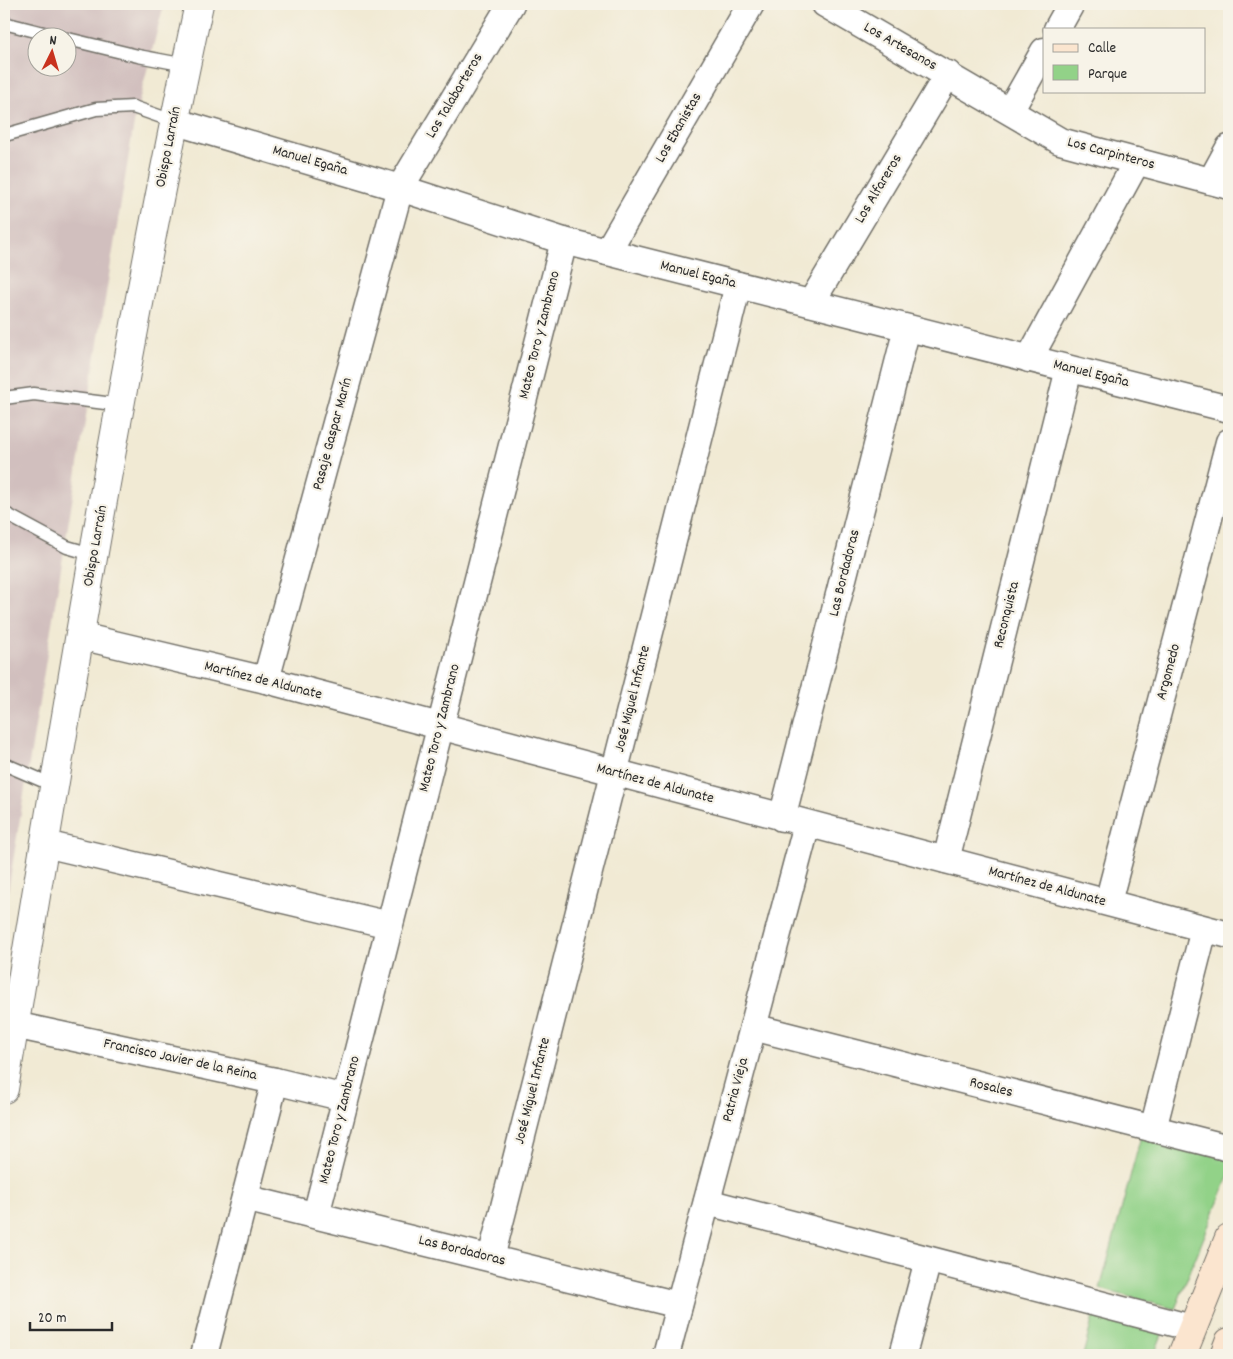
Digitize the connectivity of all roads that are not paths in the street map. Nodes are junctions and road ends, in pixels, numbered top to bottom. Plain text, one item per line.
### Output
1 (198, 4) edge
2 (511, 4) edge
3 (751, 4) edge
4 (826, 4) edge
5 (1071, 4) edge
6 (4, 23) edge
7 (1058, 28) edge
8 (28, 29) edge
9 (78, 41) edge
10 (1043, 53) edge
11 (186, 65) junction
12 (948, 74) junction
13 (1010, 111) junction
14 (173, 121) junction
15 (5, 135) edge
16 (1229, 148) edge
17 (1137, 161) junction
18 (1220, 183) edge
19 (400, 188) junction
20 (564, 241) junction
21 (607, 252) junction
22 (738, 285) junction
23 (811, 303) junction
24 (907, 328) junction
25 (1029, 359) junction
26 (1069, 369) junction
27 (4, 398) edge
28 (121, 405) junction
29 (1229, 409) edge
30 (1229, 442) edge
31 (4, 513) edge
32 (94, 555) junction
33 (80, 636) junction
34 (266, 680) junction
35 (440, 727) junction
36 (4, 764) edge
37 (614, 773) junction
38 (55, 786) junction
39 (782, 818) junction
40 (807, 824) junction
41 (45, 844) junction
42 (946, 860) junction
43 (1108, 902) junction
44 (390, 924) junction
45 (1204, 929) junction
46 (1229, 935) edge
47 (12, 1014) edge
48 (753, 1027) junction
49 (275, 1081) junction
50 (4, 1089) edge
51 (345, 1098) junction
52 (1154, 1129) junction
53 (1229, 1148) edge
54 (244, 1198) junction
55 (707, 1202) junction
56 (316, 1215) junction
57 (1229, 1238) edge
58 (491, 1258) junction
59 (928, 1260) junction
60 (679, 1305) junction
61 (1192, 1328) junction
62 (1229, 1342) edge
63 (204, 1355) edge
64 (666, 1355) edge
65 (903, 1355) edge
66 (1182, 1355) edge
67 (1224, 1355) edge

1 - 11 street, Obispo Larraín
2 - 19 street, Los Talabarteros
3 - 21 street, Los Ebanistas
4 - 12 street, Los Artesanos
5 - 7 street
6 - 8 lane
9 - 11 lane
10 - 13 street
11 - 14 street, Obispo Larraín
12 - 13 street, Los Carpinteros
12 - 23 street, Los Alfareros
13 - 17 street, Los Carpinteros
14 - 15 lane
14 - 19 street, Manuel Egaña
14 - 28 street, Obispo Larraín
16 - 18 street
17 - 18 street, Los Carpinteros
17 - 25 street
19 - 20 street, Manuel Egaña
19 - 34 street, Pasaje Gaspar Marín
20 - 21 street, Manuel Egaña
20 - 35 street, Mateo Toro y Zambrano
21 - 22 street, Manuel Egaña
22 - 23 street, Manuel Egaña
22 - 37 street, José Miguel Infante
23 - 24 street, Manuel Egaña
24 - 25 street, Manuel Egaña
24 - 39 street, Las Bordadoras
25 - 26 street, Manuel Egaña
26 - 29 street, Manuel Egaña
26 - 42 street, Reconquista
27 - 28 lane
28 - 32 street, Obispo Larraín
30 - 43 street, Argomedo
31 - 32 lane
32 - 33 street, Obispo Larraín
33 - 34 street, Martínez de Aldunate
33 - 38 street, Obispo Larraín
34 - 35 street, Martínez de Aldunate
35 - 37 street, Martínez de Aldunate
35 - 44 street, Mateo Toro y Zambrano
36 - 38 lane
37 - 39 street, Martínez de Aldunate
37 - 58 street, José Miguel Infante
38 - 41 street, Obispo Larraín
39 - 40 street, Martínez de Aldunate
40 - 42 street, Martínez de Aldunate
40 - 48 street, Patria Vieja
41 - 44 street
41 - 47 street, Obispo Larraín
42 - 43 street, Martínez de Aldunate
43 - 45 street, Martínez de Aldunate
44 - 51 street, Mateo Toro y Zambrano
45 - 46 street, Martínez de Aldunate
45 - 52 street
47 - 49 street, Francisco Javier de la Reina
47 - 50 street, Obispo Larraín
48 - 52 street, Rosales
48 - 55 street, Patria Vieja
49 - 51 street, Francisco Javier de la Reina
49 - 54 street
51 - 56 street, Mateo Toro y Zambrano
52 - 53 street, Rosales
54 - 56 street, Las Bordadoras
54 - 63 street
55 - 59 street
55 - 60 street, Patria Vieja
56 - 58 street, Las Bordadoras
57 - 61 main road
58 - 60 street, Las Bordadoras
59 - 61 street
59 - 65 street
60 - 64 street, Patria Vieja
61 - 66 main road
62 - 67 main road

